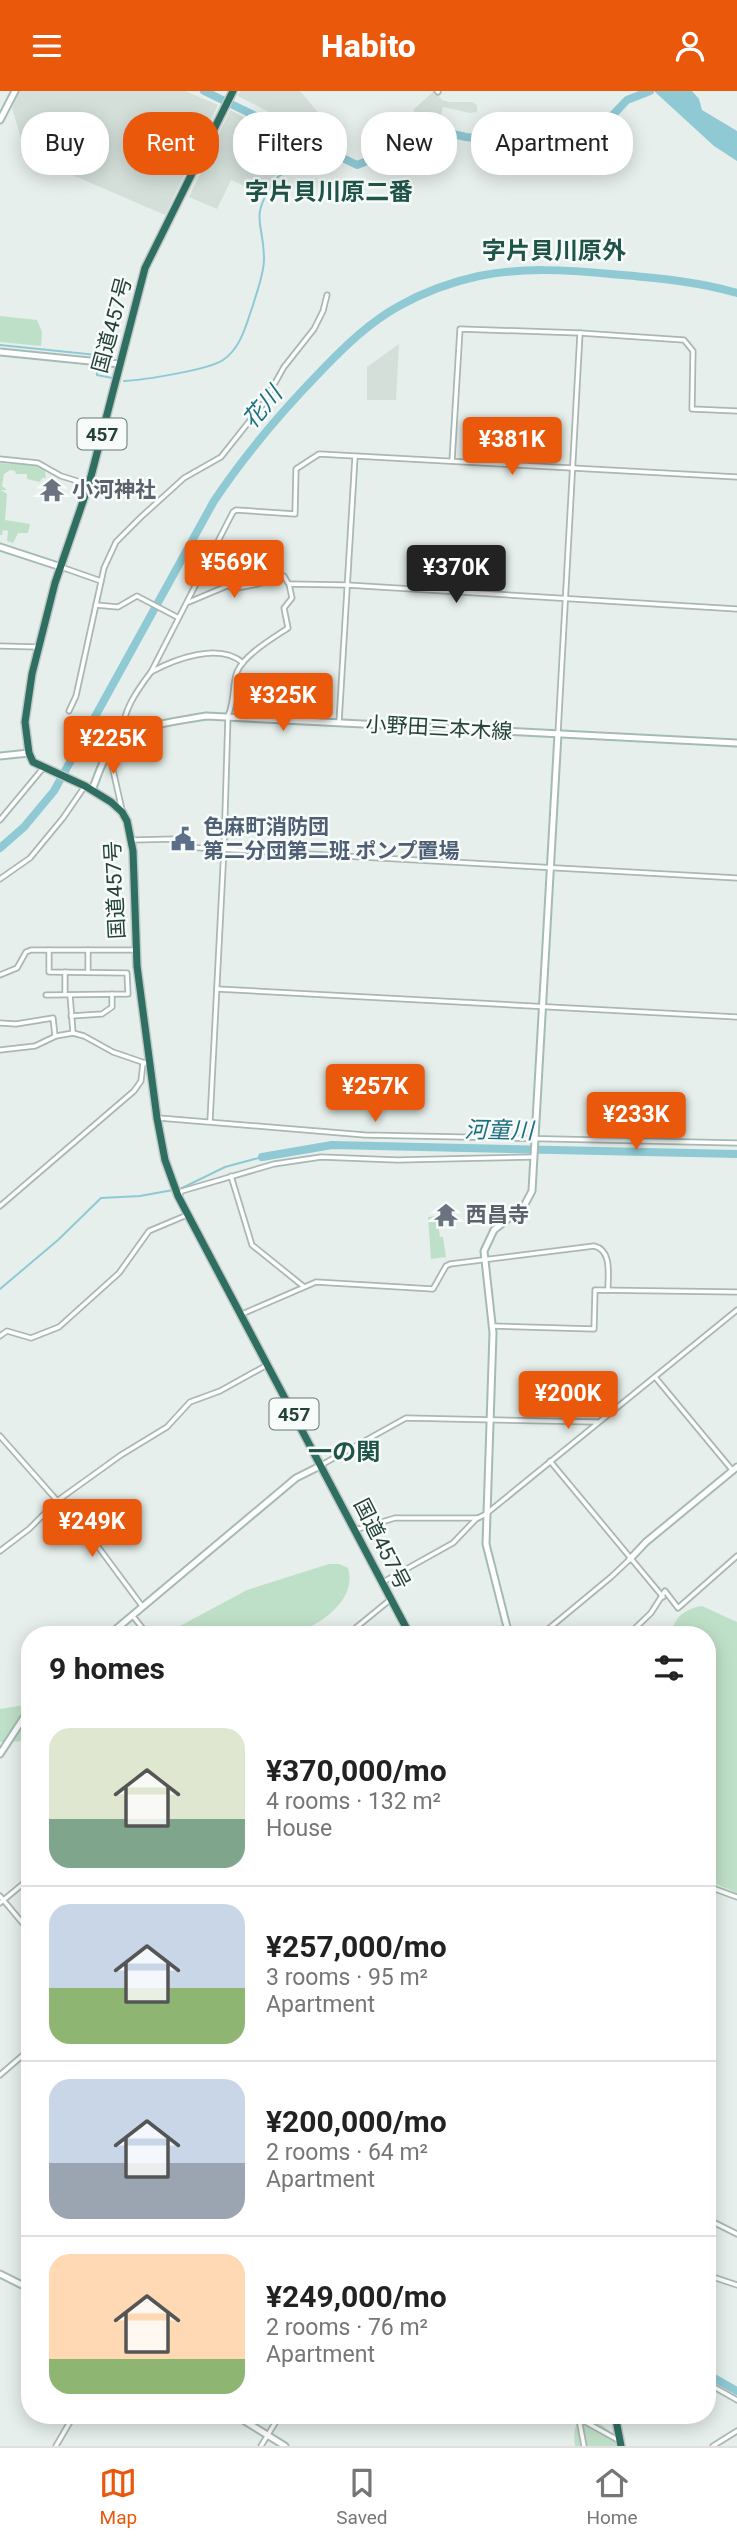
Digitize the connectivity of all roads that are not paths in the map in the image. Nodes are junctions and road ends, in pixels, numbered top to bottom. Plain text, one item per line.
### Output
1 (15, 91) edge
2 (233, 91) edge
3 (0, 120) edge
4 (327, 295) dead end
5 (580, 333) junction
6 (0, 352) edge
7 (120, 364) junction
8 (737, 411) edge
9 (355, 457) junction
10 (0, 459) edge
11 (452, 461) junction
12 (573, 467) junction
13 (737, 477) edge
14 (89, 484) junction
15 (0, 547) edge
16 (61, 566) junction
17 (102, 581) junction
18 (289, 584) junction
19 (347, 585) junction
20 (566, 599) junction
21 (187, 603) junction
22 (96, 605) junction
23 (737, 609) edge
24 (175, 617) junction
25 (0, 646) edge
26 (38, 647) junction
27 (243, 663) junction
28 (150, 672) junction
29 (69, 711) dead end
30 (228, 716) junction
31 (339, 722) junction
32 (558, 734) junction
33 (124, 737) junction
34 (737, 743) edge
35 (109, 752) junction
36 (29, 753) junction
37 (0, 756) edge
38 (44, 767) junction
39 (89, 788) junction
40 (122, 812) junction
41 (0, 820) edge
42 (132, 840) junction
43 (224, 848) junction
44 (552, 866) junction
45 (0, 879) edge
46 (737, 879) edge
47 (49, 950) junction
48 (88, 950) junction
49 (136, 950) junction
50 (65, 972) junction
51 (88, 972) junction
52 (0, 975) edge
53 (127, 984) junction
54 (139, 984) junction
55 (217, 989) junction
56 (112, 994) junction
57 (46, 995) dead end
58 (68, 995) junction
59 (544, 1007) junction
60 (71, 1016) junction
61 (737, 1017) edge
62 (0, 1023) edge
63 (73, 1033) junction
64 (56, 1036) junction
65 (0, 1050) edge
66 (147, 1064) junction
67 (157, 1118) junction
68 (210, 1121) junction
69 (535, 1139) junction
70 (737, 1143) edge
71 (535, 1156) junction
72 (231, 1177) junction
73 (178, 1195) junction
74 (0, 1206) edge
75 (189, 1214) junction
76 (484, 1259) junction
77 (304, 1287) junction
78 (608, 1289) junction
79 (737, 1292) edge
80 (737, 1310) edge
81 (241, 1315) junction
82 (492, 1326) junction
83 (0, 1336) edge
84 (267, 1365) junction
85 (655, 1377) junction
86 (490, 1420) junction
87 (599, 1422) junction
88 (0, 1436) edge
89 (550, 1461) junction
90 (322, 1465) junction
91 (735, 1469) edge
92 (57, 1500) junction
93 (482, 1516) junction
94 (355, 1530) junction
95 (0, 1551) edge
96 (737, 1556) edge
97 (630, 1559) junction
98 (383, 1582) junction
99 (663, 1597) junction
100 (391, 1599) junction
101 (142, 1606) junction
102 (132, 1615) junction
103 (119, 1626) edge
104 (141, 1626) edge
105 (358, 1626) edge
106 (405, 1626) edge
107 (507, 1626) edge
108 (552, 1626) edge
109 (636, 1626) edge
110 (21, 1722) edge
111 (0, 1753) edge
112 (21, 1885) edge
113 (716, 1889) edge
114 (737, 1896) edge
115 (1, 1900) edge
116 (21, 1922) edge
117 (21, 2057) edge
118 (0, 2075) edge
119 (716, 2224) edge
120 (737, 2234) edge
121 (0, 2274) edge
122 (716, 2278) edge
123 (21, 2284) edge
124 (737, 2285) edge
125 (716, 2388) edge
126 (737, 2400) edge
127 (68, 2424) edge
128 (249, 2424) edge
129 (274, 2424) edge
130 (580, 2424) edge
131 (588, 2424) edge
132 (617, 2424) edge
133 (737, 2431) edge
134 (267, 2435) junction
135 (620, 2443) edge
136 (55, 2446) edge
137 (261, 2446) edge
138 (285, 2446) edge
139 (584, 2446) edge
140 (713, 2446) edge

1 - 3 street
2 - 7 highway, 国道457号 / 457
4 - 17 street
5 - 8 street
5 - 11 street
5 - 12 street
6 - 7 street
7 - 14 highway, 国道457号 / 457
9 - 11 street
9 - 19 street
9 - 21 street
10 - 14 street
11 - 12 street
12 - 13 street
12 - 20 street
14 - 16 highway, 国道457号 / 457
15 - 16 street
16 - 17 street
16 - 26 highway, 国道457号 / 457
17 - 22 street
18 - 19 street
18 - 21 street
18 - 27 street
19 - 20 street
19 - 31 street
20 - 23 street
20 - 32 street
21 - 24 street
22 - 24 street
22 - 29 street
24 - 28 street
25 - 26 street
26 - 36 highway, 国道457号 / 457
27 - 28 street
27 - 30 street
28 - 33 street
30 - 31 street, 小野田三本木線
30 - 33 street, 小野田三本木線
30 - 43 street
31 - 32 street, 小野田三本木線
32 - 34 street, 小野田三本木線
32 - 44 street
33 - 35 street, 小野田三本木線
35 - 39 street, 小野田三本木線
35 - 40 street
36 - 37 street
36 - 38 highway, 国道457号
38 - 39 highway, 国道457号
38 - 41 street
39 - 40 highway, 国道457号
39 - 45 street
40 - 42 highway, 国道457号 / 457
42 - 43 street
42 - 49 highway, 国道457号 / 457
43 - 44 street
43 - 55 street
44 - 46 street
44 - 59 street
47 - 48 street
47 - 50 street
47 - 52 street
48 - 49 street
48 - 51 street
49 - 54 highway, 国道457号 / 457
50 - 51 street
50 - 58 street
51 - 53 street
53 - 54 street
53 - 56 street
54 - 66 highway, 国道457号 / 457
55 - 59 street
55 - 68 street
56 - 58 street
56 - 60 street
57 - 58 street
58 - 60 street
59 - 61 street
59 - 69 street
60 - 63 street
62 - 64 street
63 - 64 street
63 - 66 street
64 - 65 street
66 - 67 highway, 国道457号 / 457
66 - 74 street
67 - 68 street
67 - 73 highway, 国道457号 / 457
68 - 69 street
69 - 70 street
69 - 71 street
71 - 72 street
71 - 76 street
72 - 73 street
72 - 77 street
73 - 75 highway, 国道457号 / 457
75 - 81 highway, 国道457号 / 457
75 - 83 street
76 - 77 street
76 - 78 street
76 - 82 street
77 - 81 street
78 - 79 street
78 - 82 street
80 - 85 street
81 - 84 highway, 国道457号 / 457
82 - 86 street
84 - 90 highway, 国道457号 / 457
84 - 92 street
85 - 87 street
85 - 91 street
86 - 87 street
86 - 90 street
86 - 93 street
87 - 89 street
88 - 92 street
89 - 93 street
89 - 97 street
90 - 94 highway, 国道457号 / 457
90 - 101 street
91 - 97 street
92 - 95 street
92 - 101 street
93 - 94 street
93 - 98 street
93 - 107 street
94 - 98 highway, 国道457号 / 457
96 - 99 street
97 - 99 street
97 - 108 street
98 - 100 highway, 国道457号 / 457
99 - 109 street
100 - 105 street
100 - 106 highway, 国道457号 / 457
101 - 102 street
102 - 103 street
102 - 104 street
110 - 111 street
112 - 115 street
113 - 114 street
115 - 116 street
117 - 118 street
119 - 120 street
121 - 123 street
122 - 124 street
125 - 126 street
127 - 136 street
128 - 134 street
129 - 134 street
130 - 139 street
131 - 135 street
132 - 135 highway
133 - 140 street
134 - 137 street
134 - 138 street

